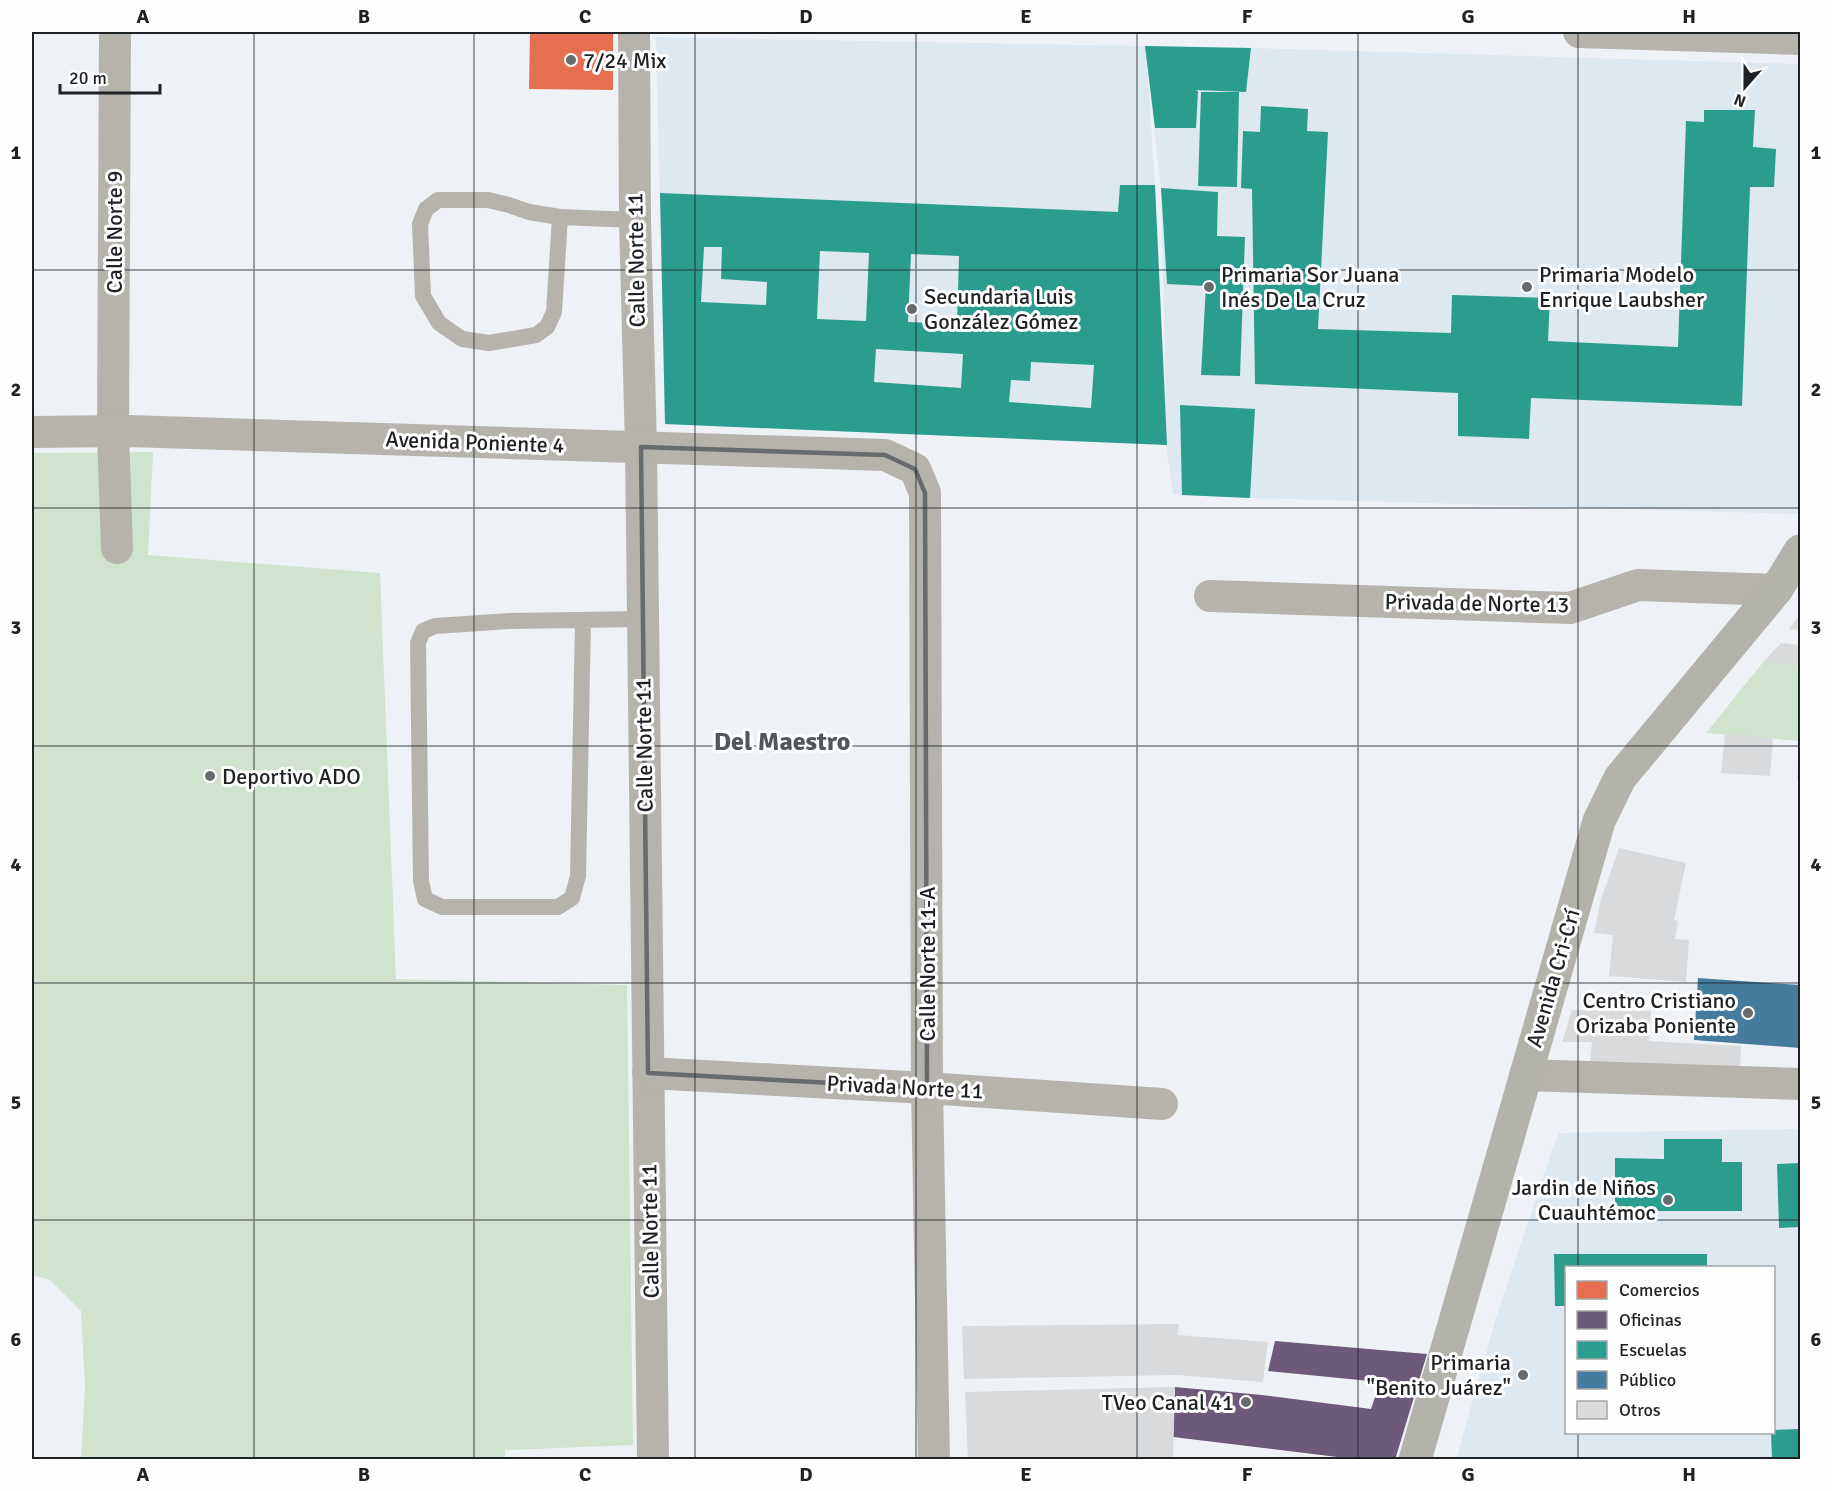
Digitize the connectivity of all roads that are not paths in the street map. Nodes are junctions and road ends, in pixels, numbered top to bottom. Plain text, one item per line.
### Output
1 (115, 32) edge
2 (634, 32) edge
3 (1579, 32) edge
4 (1800, 39) edge
5 (560, 217) junction
6 (635, 220) junction
7 (32, 432) edge
8 (113, 432) junction
9 (641, 447) junction
10 (915, 470) joint
11 (117, 548) dead end
12 (1800, 552) edge
13 (1776, 590) junction
14 (1210, 597) dead end
15 (642, 619) junction
16 (584, 620) junction
17 (648, 1073) junction
18 (1525, 1075) junction
19 (1800, 1084) edge
20 (927, 1088) junction
21 (1162, 1104) dead end
22 (652, 1460) edge
23 (934, 1460) edge
24 (1415, 1460) edge

1 - 8 street, Calle Norte 9
2 - 6 street, Calle Norte 11
3 - 4 street
5 - 5 lane
5 - 6 lane
6 - 9 street, Calle Norte 11
7 - 8 street, Avenida Poniente 4
8 - 9 street, Avenida Poniente 4
8 - 11 street, Calle Norte 9
9 - 10 street, Avenida Poniente 4
9 - 15 street, Calle Norte 11
10 - 20 street, Calle Norte 11-A
12 - 13 main road, Avenida Cri-Crí
13 - 14 street, Privada de Norte 13
13 - 18 main road, Avenida Cri-Crí
15 - 16 lane
15 - 17 street, Calle Norte 11
16 - 16 lane
17 - 20 street, Privada Norte 11
17 - 22 street, Calle Norte 11
18 - 19 street
18 - 24 main road, Avenida Cri-Crí
20 - 21 street, Privada Norte 11
20 - 23 street, Calle Norte 11-A

